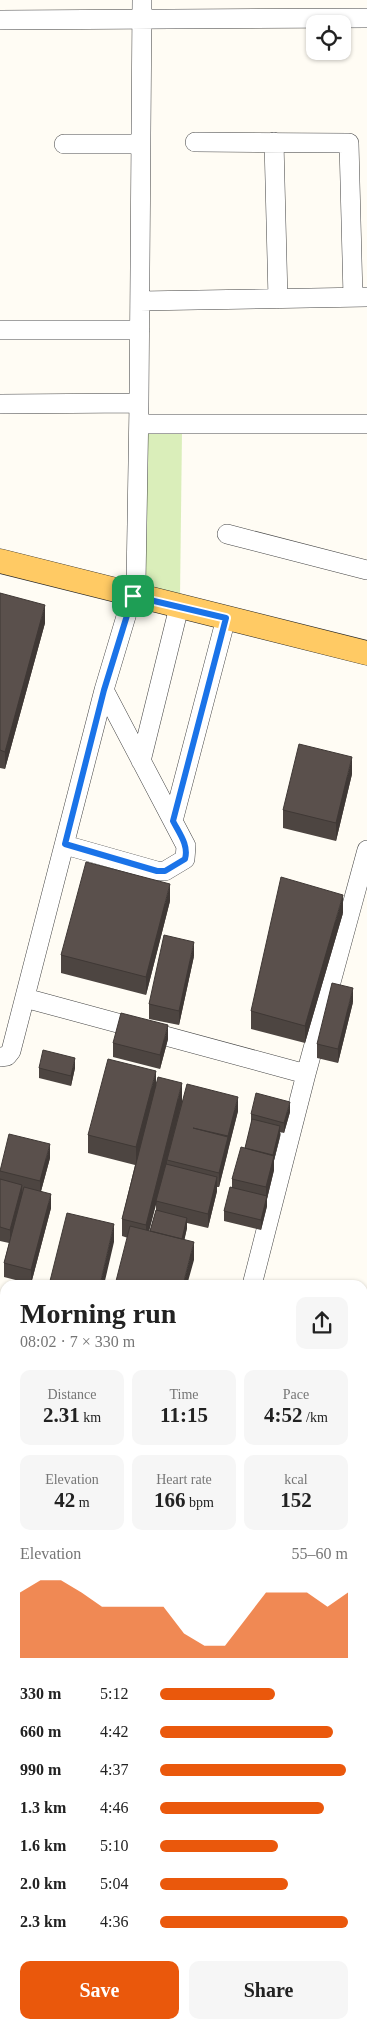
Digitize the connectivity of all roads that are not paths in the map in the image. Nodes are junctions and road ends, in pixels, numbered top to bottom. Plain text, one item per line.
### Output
1 (142, 9) edge
2 (367, 18) edge
3 (0, 20) edge
4 (195, 142) dead end
5 (274, 142) junction
6 (64, 144) dead end
7 (141, 144) junction
8 (360, 297) edge
9 (278, 299) junction
10 (140, 301) junction
11 (0, 330) edge
12 (140, 330) junction
13 (139, 403) junction
14 (0, 404) edge
15 (139, 424) junction
16 (367, 424) edge
17 (227, 534) dead end
18 (0, 561) edge
19 (367, 570) edge
20 (133, 596) junction
21 (180, 607) junction
22 (226, 618) junction
23 (367, 653) edge
24 (104, 690) junction
25 (141, 761) junction
26 (173, 821) junction
27 (65, 844) junction
28 (367, 850) edge
29 (25, 998) junction
30 (0, 1057) edge
31 (306, 1074) junction
32 (253, 1280) edge

1 - 2 street
1 - 3 street
1 - 7 street
4 - 5 street
5 - 8 street
5 - 9 street
6 - 7 street
7 - 10 street
8 - 9 street
9 - 10 street
10 - 12 street
11 - 12 street
12 - 13 street
13 - 14 street
13 - 15 street
15 - 16 street
15 - 20 street
17 - 19 street
18 - 20 main road
20 - 21 main road
20 - 24 street
21 - 22 main road
21 - 25 street
22 - 23 main road
22 - 26 street
24 - 25 street
24 - 27 street
25 - 26 street
26 - 27 street
27 - 29 street
28 - 31 street
29 - 30 street
29 - 31 street
31 - 32 street

